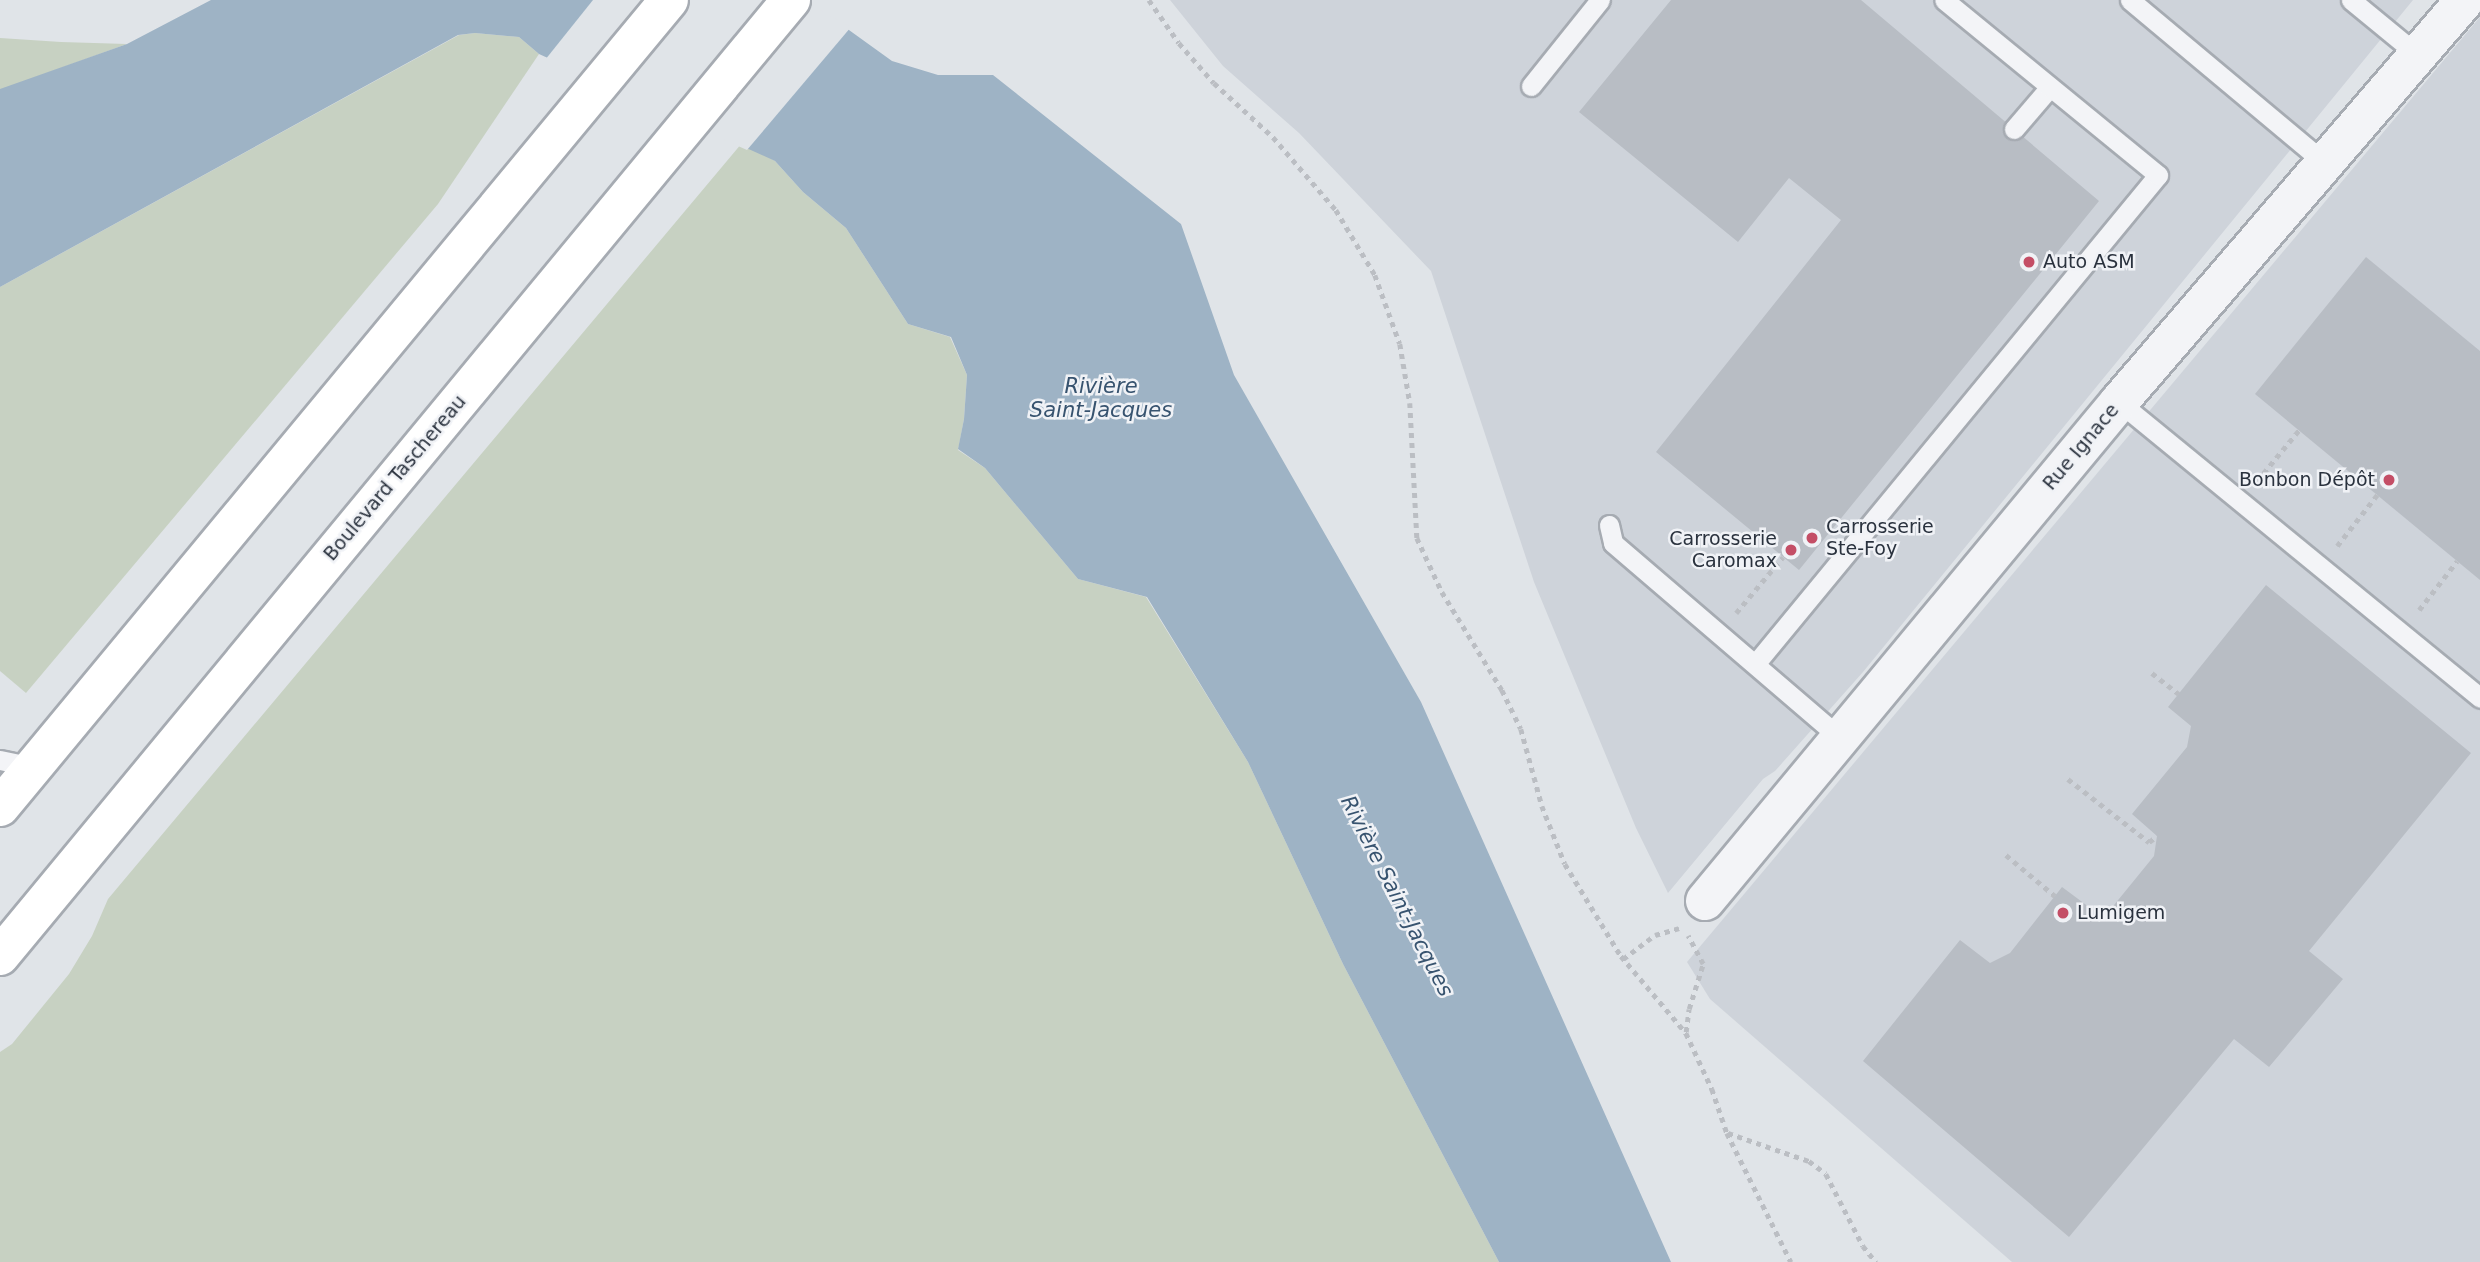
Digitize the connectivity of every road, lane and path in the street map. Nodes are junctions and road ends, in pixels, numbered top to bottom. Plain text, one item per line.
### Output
1 (669, 0) edge
2 (791, 0) edge
3 (1149, 0) edge
4 (1600, 0) edge
5 (1944, 0) edge
6 (2130, 0) edge
7 (2351, 0) edge
8 (2465, 0) edge
9 (2418, 55) junction
10 (1531, 86) dead end
11 (2050, 87) junction
12 (2014, 130) dead end
13 (2324, 162) junction
14 (2119, 402) junction
15 (2298, 430) dead end
16 (2377, 495) dead end
17 (2240, 502) junction
18 (1609, 525) dead end
19 (1783, 557) dead end
20 (2457, 561) dead end
21 (2320, 568) junction
22 (1719, 633) junction
23 (2400, 633) junction
24 (1756, 663) junction
25 (2152, 673) dead end
26 (2179, 694) dead end
27 (2480, 698) edge
28 (1839, 737) junction
29 (16, 764) edge
30 (2068, 779) dead end
31 (0, 807) edge
32 (2157, 836) dead end
33 (2006, 855) dead end
34 (2055, 896) dead end
35 (1692, 915) junction
36 (0, 956) edge
37 (1623, 959) junction
38 (1686, 1033) junction
39 (1727, 1133) junction
40 (1791, 1262) edge
41 (1876, 1262) edge

1 - 29 main road
2 - 36 main road, Boulevard Taschereau
3 - 37 path
4 - 10 lane
5 - 11 lane
6 - 13 lane
7 - 9 lane
8 - 9 street, Rue Ignace
9 - 13 street, Rue Ignace
11 - 12 lane
11 - 24 lane
13 - 14 street, Rue Ignace
14 - 17 lane
14 - 28 street, Rue Ignace
15 - 17 path
16 - 21 path
17 - 21 lane
18 - 22 lane
19 - 22 path
20 - 23 path
21 - 23 lane
22 - 24 lane
23 - 27 lane
24 - 28 lane
25 - 26 path
28 - 35 street, Rue Ignace
29 - 31 main road
30 - 32 path
33 - 34 path
35 - 37 path
35 - 38 path
37 - 38 path
38 - 39 path
39 - 40 path
39 - 41 path

